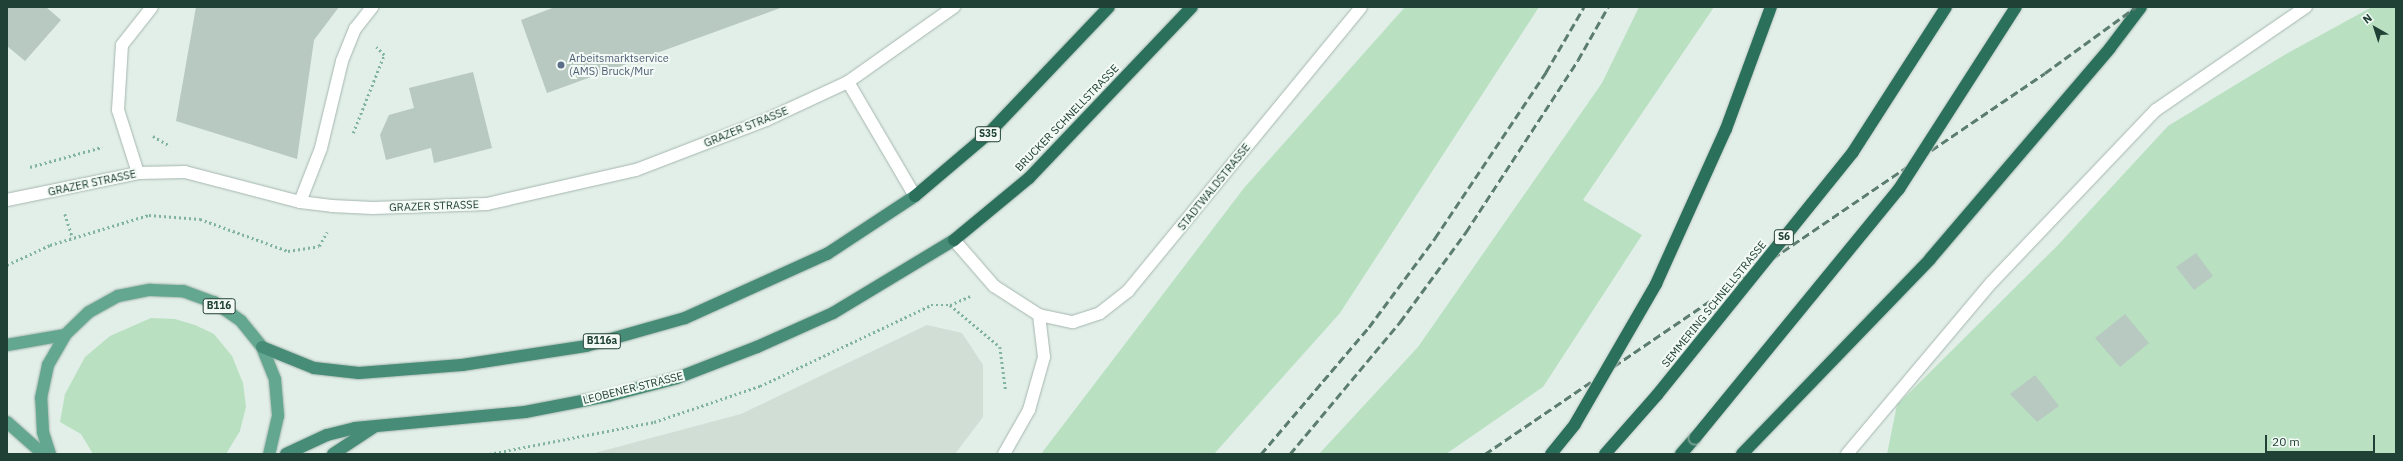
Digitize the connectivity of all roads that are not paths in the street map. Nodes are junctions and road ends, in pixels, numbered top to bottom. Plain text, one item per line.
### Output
1 (152, 7) edge
2 (372, 7) edge
3 (1108, 7) edge
4 (1192, 7) edge
5 (1361, 7) edge
6 (1771, 7) edge
7 (1946, 7) edge
8 (2016, 7) edge
9 (2141, 7) edge
10 (2306, 7) edge
11 (949, 9) edge
12 (848, 82) junction
13 (138, 173) junction
14 (915, 196) junction
15 (7, 200) edge
16 (300, 202) junction
17 (954, 240) junction
18 (1039, 315) junction
19 (65, 335) junction
20 (7, 345) edge
21 (262, 347) junction
22 (7, 422) edge
23 (374, 426) junction
24 (43, 454) edge
25 (50, 454) edge
26 (269, 454) edge
27 (286, 454) edge
28 (333, 454) edge
29 (1004, 454) edge
30 (1551, 454) edge
31 (1605, 454) edge
32 (1681, 454) edge
33 (1742, 454) edge
34 (1847, 454) edge

1 - 13 street
2 - 16 street
3 - 14 highway, S35
4 - 17 highway, BRUCKER SCHNELLSTRASSE
5 - 18 street, STADTWALDSTRASSE
6 - 30 highway, bridge
7 - 31 highway, SEMMERING SCHNELLSTRASSE / S6, bridge
8 - 32 highway, bridge
9 - 33 highway
10 - 34 street
11 - 12 street, GRAZER STRASSE
12 - 14 street
12 - 16 street, GRAZER STRASSE
13 - 15 street, GRAZER STRASSE
13 - 16 street, GRAZER STRASSE
14 - 21 highway, B116a
17 - 18 street, STADTWALDSTRASSE
17 - 23 highway, LEOBENER STRASSE
18 - 29 street
19 - 20 main road
19 - 21 main road, B116
19 - 25 main road, B116
21 - 26 main road, B116
22 - 24 main road
23 - 27 highway, LEOBENER STRASSE
23 - 28 highway

